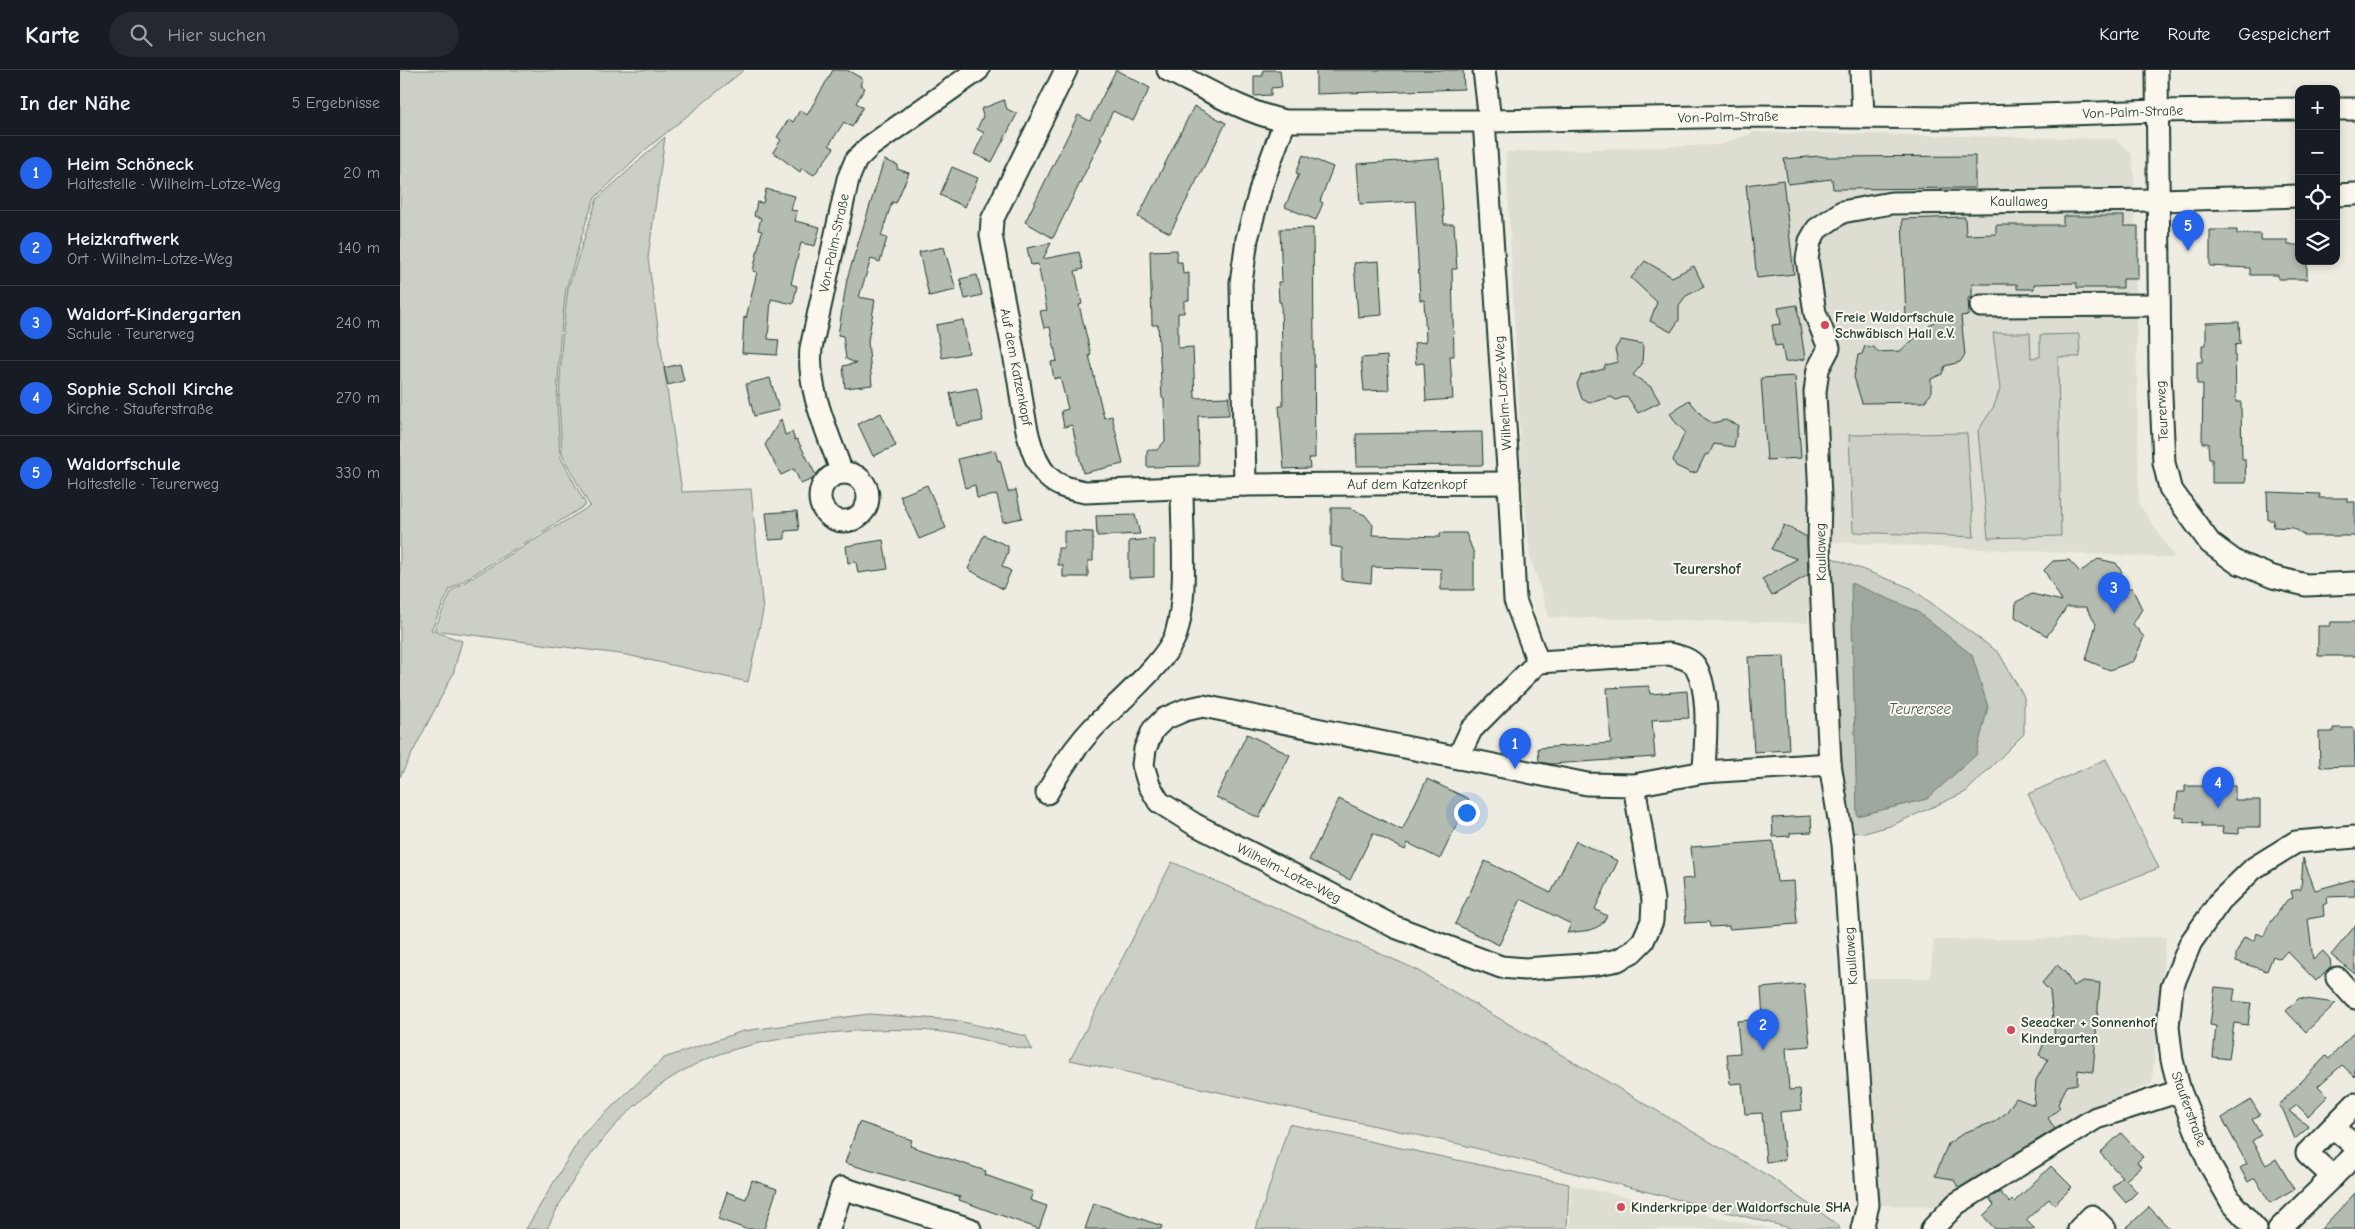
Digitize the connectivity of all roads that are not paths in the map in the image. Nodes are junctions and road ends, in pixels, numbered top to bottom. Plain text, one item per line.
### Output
1 (978, 70) edge
2 (1066, 70) edge
3 (1168, 70) edge
4 (1484, 70) edge
5 (1861, 70) edge
6 (2156, 70) edge
7 (2340, 109) edge
8 (2355, 109) edge
9 (2295, 110) edge
10 (2157, 111) junction
11 (1863, 117) junction
12 (1285, 121) junction
13 (1487, 121) junction
14 (2355, 194) edge
15 (2340, 195) edge
16 (2295, 196) edge
17 (2158, 200) junction
18 (2159, 305) junction
19 (1981, 306) dead end
20 (842, 473) dead end
21 (1509, 483) junction
22 (1246, 485) junction
23 (1182, 489) junction
24 (2355, 583) edge
25 (1538, 662) junction
26 (1458, 758) junction
27 (1830, 764) junction
28 (1704, 772) junction
29 (1634, 785) junction
30 (1047, 793) dead end
31 (2355, 837) edge
32 (2337, 978) dead end
33 (2355, 998) edge
34 (2180, 1092) junction
35 (2355, 1104) edge
36 (2333, 1126) junction
37 (2355, 1146) edge
38 (2355, 1155) edge
39 (2332, 1177) junction
40 (1866, 1228) edge
41 (829, 1229) edge
42 (970, 1229) edge
43 (1932, 1229) edge
44 (2079, 1229) edge
45 (2105, 1229) edge
46 (2256, 1229) edge
47 (2279, 1229) edge

1 - 20 street, Von-Palm-Straße
2 - 23 street, Auf dem Katzenkopf
3 - 12 street, Von-Palm-Straße
4 - 13 street, Wilhelm-Lotze-Weg
5 - 11 street
6 - 10 street, Teurerweg
7 - 8 street
9 - 10 street, Von-Palm-Straße
10 - 11 street, Von-Palm-Straße
10 - 17 street, Teurerweg
11 - 13 street, Von-Palm-Straße
12 - 13 street, Von-Palm-Straße
12 - 22 street
13 - 21 street, Wilhelm-Lotze-Weg
14 - 15 street
16 - 17 street
17 - 18 street, Teurerweg
17 - 27 street, Kaullaweg
18 - 19 street
18 - 24 street, Teurerweg
21 - 22 street, Auf dem Katzenkopf
21 - 25 street, Wilhelm-Lotze-Weg
22 - 23 street, Auf dem Katzenkopf
23 - 30 street
25 - 26 street
25 - 28 street
26 - 29 street, Wilhelm-Lotze-Weg
26 - 29 street, Wilhelm-Lotze-Weg
27 - 28 street, Wilhelm-Lotze-Weg
27 - 40 street, Kaullaweg
28 - 29 street, Wilhelm-Lotze-Weg
31 - 34 street, Stauferstraße
32 - 33 street
34 - 43 street
34 - 46 street, Stauferstraße
35 - 36 street
36 - 37 street
36 - 39 street
38 - 39 street
39 - 47 street
41 - 42 street
44 - 45 street

